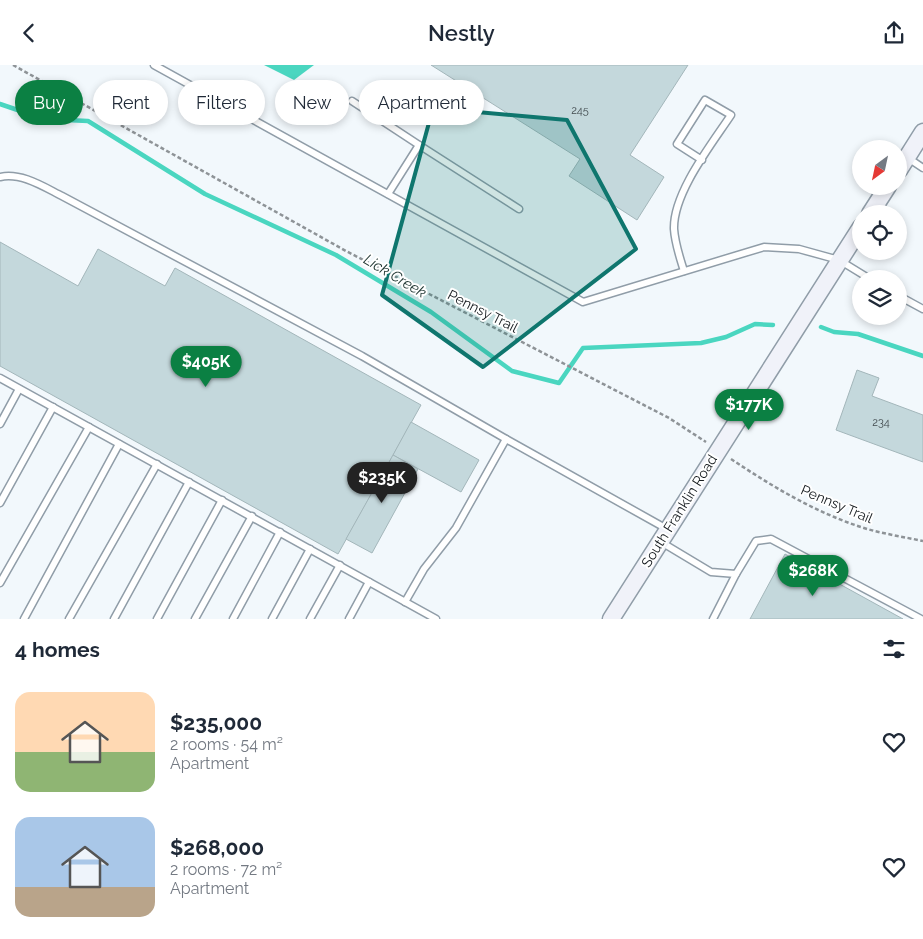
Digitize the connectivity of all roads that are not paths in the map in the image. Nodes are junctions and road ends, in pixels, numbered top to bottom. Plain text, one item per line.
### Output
1 (154, 65) edge
2 (352, 101) dead end
3 (923, 132) edge
4 (419, 145) junction
5 (908, 156) edge
6 (702, 160) junction
7 (908, 165) edge
8 (923, 168) edge
9 (0, 177) edge
10 (388, 195) junction
11 (520, 209) dead end
12 (852, 240) edge
13 (839, 260) junction
14 (855, 270) edge
15 (684, 271) junction
16 (907, 300) edge
17 (923, 309) edge
18 (0, 379) edge
19 (19, 389) junction
20 (53, 407) junction
21 (0, 424) edge
22 (89, 427) junction
23 (506, 439) junction
24 (119, 444) junction
25 (157, 464) junction
26 (189, 482) junction
27 (222, 500) junction
28 (0, 503) edge
29 (252, 516) junction
30 (280, 532) junction
31 (664, 536) junction
32 (310, 549) junction
33 (340, 565) junction
34 (736, 574) junction
35 (369, 582) junction
36 (0, 583) edge
37 (405, 602) junction
38 (24, 619) edge
39 (70, 619) edge
40 (114, 619) edge
41 (157, 619) edge
42 (195, 619) edge
43 (233, 619) edge
44 (272, 619) edge
45 (310, 619) edge
46 (349, 619) edge
47 (436, 619) edge
48 (611, 619) edge
49 (712, 619) edge
50 (921, 619) edge

1 - 10 lane
2 - 4 lane
3 - 5 main road
4 - 10 lane
4 - 11 lane
6 - 6 lane
6 - 15 lane
7 - 8 lane
9 - 23 lane
10 - 15 lane
12 - 13 main road, South Franklin Road
13 - 14 lane
13 - 15 lane
13 - 31 main road, South Franklin Road
16 - 17 lane
18 - 19 lane
19 - 20 lane
19 - 21 lane
20 - 22 lane
20 - 28 lane
22 - 24 lane
22 - 36 lane
23 - 31 lane
23 - 37 lane
24 - 25 lane
24 - 38 lane
25 - 26 lane
25 - 39 lane
26 - 27 lane
26 - 40 lane
27 - 29 lane
27 - 41 lane
29 - 30 lane
29 - 42 lane
30 - 32 lane
30 - 43 lane
31 - 34 lane
31 - 48 main road, South Franklin Road
32 - 33 lane
32 - 44 lane
33 - 35 lane
33 - 45 lane
34 - 49 lane
34 - 50 lane
35 - 37 lane
35 - 46 lane
37 - 47 lane

